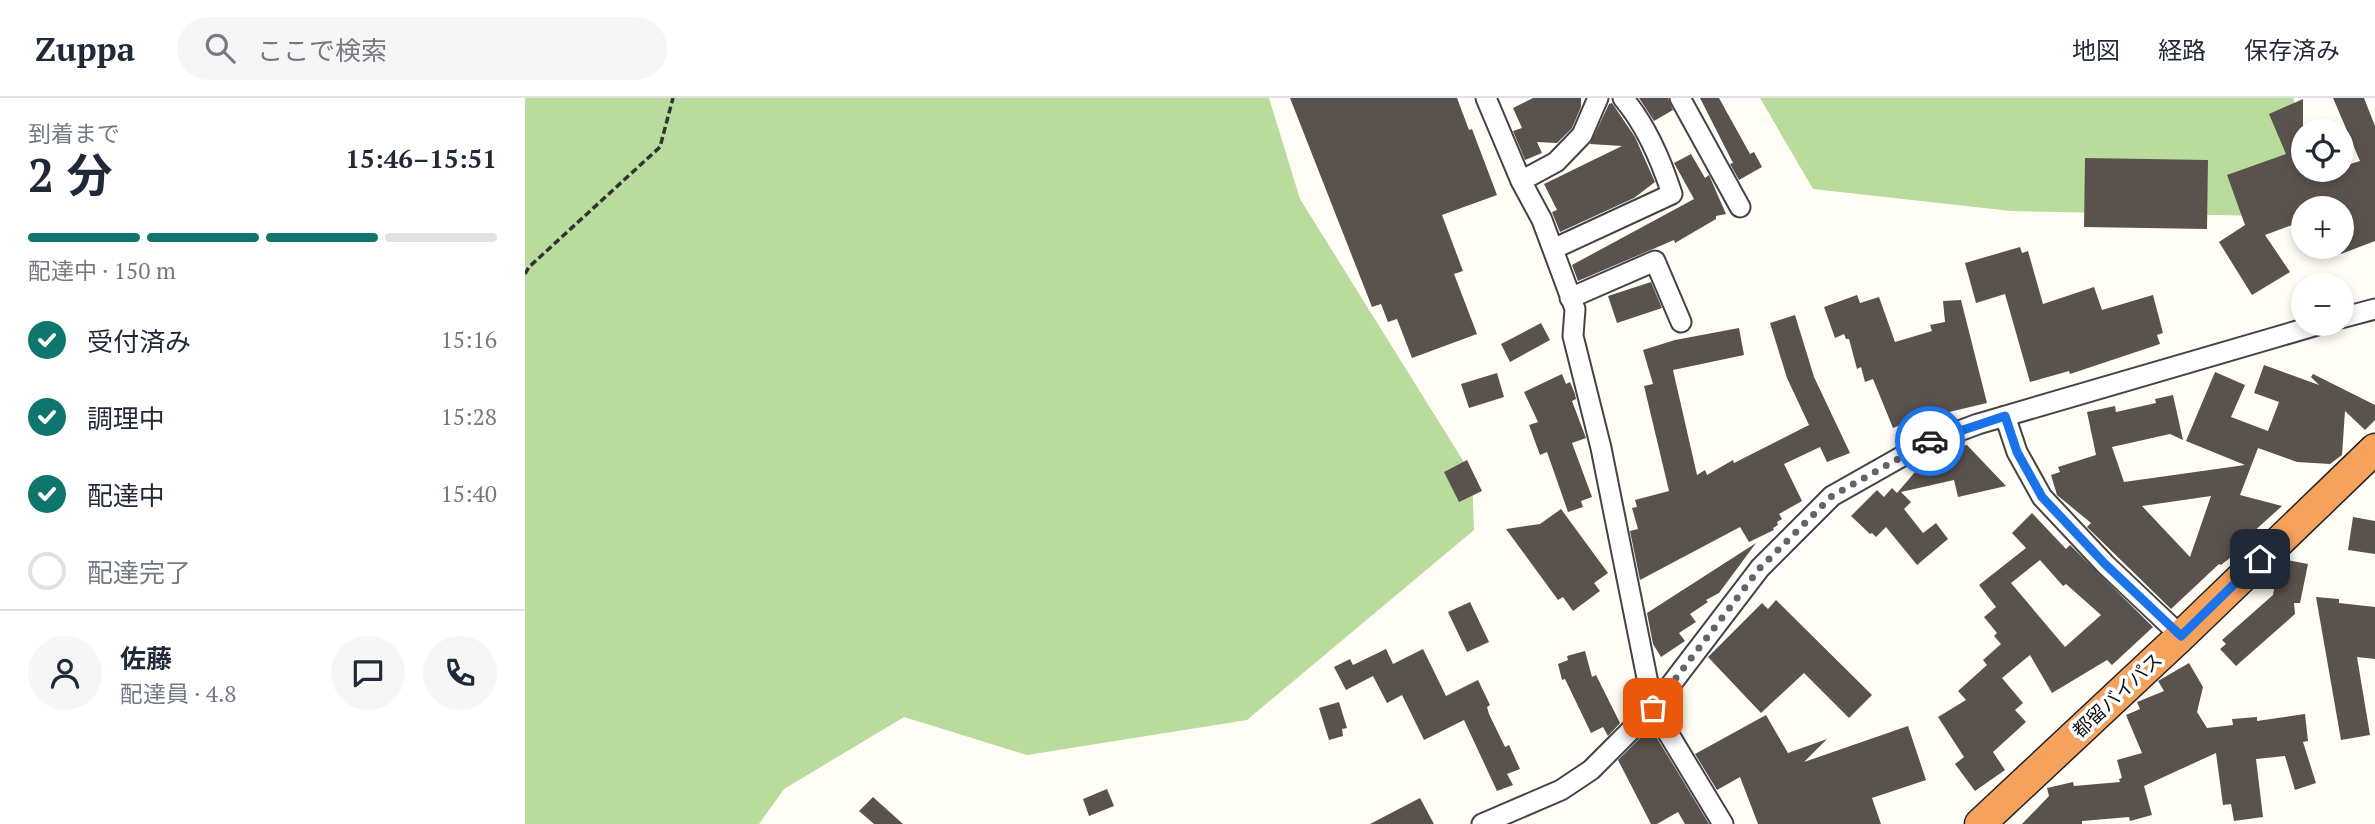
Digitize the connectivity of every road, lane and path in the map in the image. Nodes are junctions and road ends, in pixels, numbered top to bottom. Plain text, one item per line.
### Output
1 (673, 98) edge
2 (1486, 98) edge
3 (1598, 98) edge
4 (1623, 98) edge
5 (1680, 98) edge
6 (1521, 181) junction
7 (1740, 207) dead end
8 (1553, 249) junction
9 (525, 274) edge
10 (1570, 298) junction
11 (2375, 309) edge
12 (2354, 315) edge
13 (1681, 322) dead end
14 (2291, 333) edge
15 (2005, 416) junction
16 (2375, 449) edge
17 (2181, 636) junction
18 (1653, 708) junction
19 (1482, 824) edge
20 (1723, 824) edge
21 (1980, 824) edge

1 - 9 path
2 - 6 street
3 - 6 street
4 - 8 street
5 - 7 street
6 - 8 street
8 - 10 street
10 - 13 street
10 - 18 street
11 - 12 street
14 - 15 street
15 - 17 street
15 - 18 street
16 - 17 highway, 都留バイパス
17 - 21 highway, 都留バイパス
18 - 19 street
18 - 20 street

